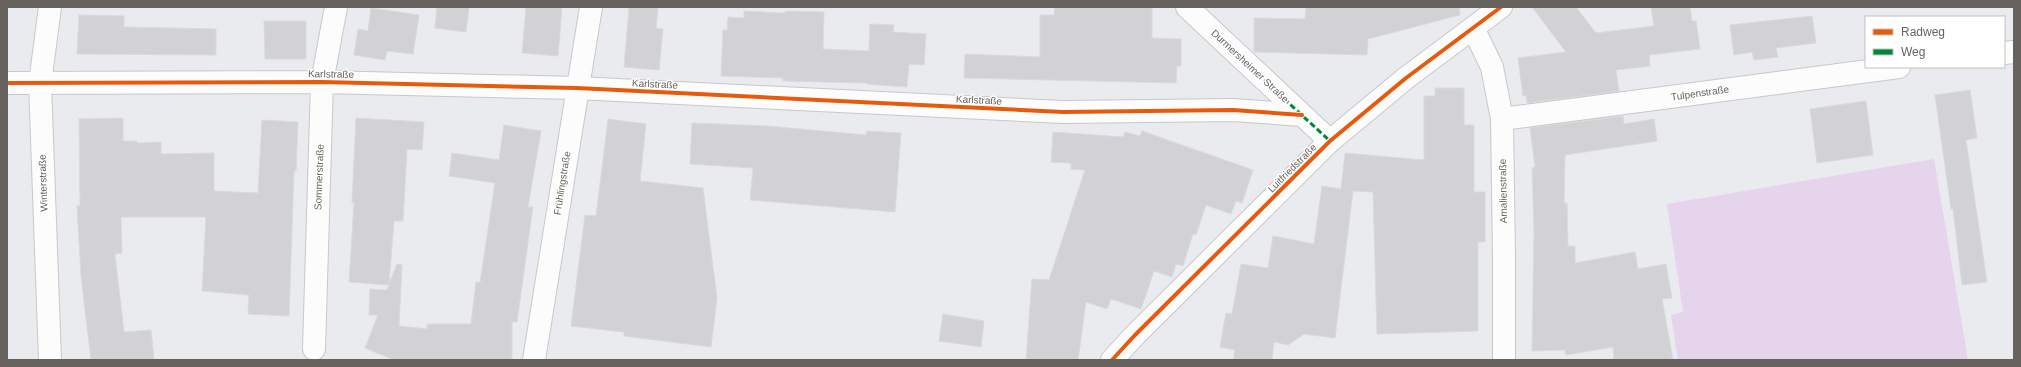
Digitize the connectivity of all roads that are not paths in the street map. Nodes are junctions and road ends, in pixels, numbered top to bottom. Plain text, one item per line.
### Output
1 (50, 7) edge
2 (336, 7) edge
3 (591, 7) edge
4 (1187, 7) edge
5 (1501, 7) edge
6 (1473, 28) junction
7 (1891, 68) edge
8 (322, 82) junction
9 (7, 83) edge
10 (40, 83) junction
11 (577, 88) junction
12 (1302, 115) junction
13 (1502, 119) junction
14 (1330, 141) junction
15 (314, 349) dead end
16 (50, 360) edge
17 (534, 360) edge
18 (1112, 360) edge
19 (1504, 360) edge

1 - 10 street, Winterstraße
2 - 8 street, Sommerstraße
3 - 11 street, Frühlingstraße
4 - 12 street, Durmersheimer Straße
5 - 6 street, Luitfriedstraße
6 - 13 street, Amalienstraße
6 - 14 street, Luitfriedstraße
7 - 13 street, Tulpenstraße
8 - 10 street, Karlstraße
8 - 11 street, Karlstraße
8 - 15 street, Sommerstraße
9 - 10 street, Karlstraße
10 - 16 street, Winterstraße
11 - 12 street, Karlstraße
11 - 17 street, Frühlingstraße
12 - 14 street, Durmersheimer Straße
13 - 19 street, Amalienstraße
14 - 18 street, Luitfriedstraße

